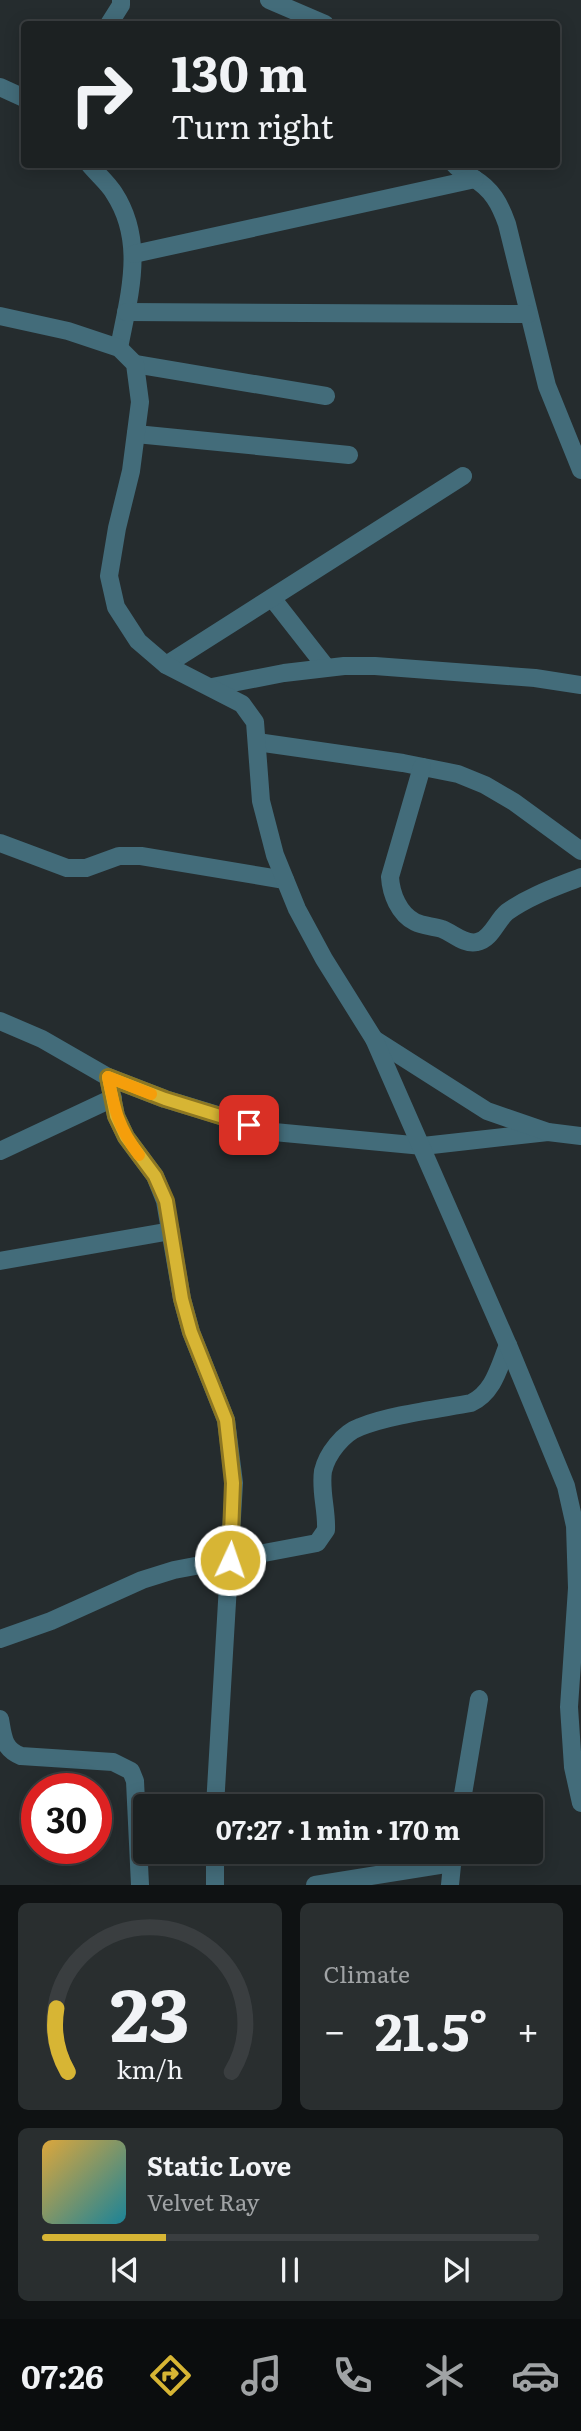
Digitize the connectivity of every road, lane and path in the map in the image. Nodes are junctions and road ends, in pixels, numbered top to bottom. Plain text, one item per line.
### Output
1 (121, 0) edge
2 (270, 0) edge
3 (110, 21) edge
4 (317, 21) edge
5 (0, 87) edge
6 (21, 97) edge
7 (93, 168) edge
8 (457, 168) edge
9 (475, 179) junction
10 (134, 254) junction
11 (125, 312) junction
12 (528, 314) junction
13 (0, 316) edge
14 (119, 348) junction
15 (135, 364) junction
16 (326, 396) dead end
17 (136, 434) junction
18 (349, 455) dead end
19 (581, 470) edge
20 (463, 477) dead end
21 (272, 598) junction
22 (166, 665) junction
23 (326, 667) junction
24 (581, 685) edge
25 (212, 687) junction
26 (257, 742) junction
27 (422, 767) junction
28 (0, 843) edge
29 (581, 851) edge
30 (581, 877) edge
31 (285, 880) junction
32 (0, 1021) edge
33 (374, 1039) junction
34 (108, 1077) junction
35 (113, 1098) junction
36 (548, 1132) junction
37 (581, 1136) edge
38 (423, 1146) junction
39 (0, 1152) edge
40 (171, 1231) junction
41 (0, 1261) edge
42 (508, 1345) junction
43 (230, 1560) junction
44 (0, 1639) edge
45 (479, 1699) dead end
46 (0, 1719) edge
47 (4, 1750) edge
48 (216, 1794) edge
49 (463, 1794) edge
50 (581, 1803) edge
51 (215, 1864) edge
52 (418, 1864) edge
53 (452, 1864) edge
54 (140, 1885) edge
55 (215, 1885) edge
56 (315, 1885) edge
57 (450, 1885) edge

1 - 3 street
2 - 4 street
5 - 6 street
7 - 10 street
8 - 9 street
9 - 10 street
9 - 12 street
10 - 11 street
11 - 12 street
11 - 14 street
12 - 19 street
13 - 14 street
14 - 15 street
15 - 16 street
15 - 17 street
17 - 18 street
17 - 22 street
20 - 21 street
21 - 22 street
21 - 23 street
22 - 25 street
23 - 24 street
23 - 25 street
25 - 26 street
26 - 27 street
26 - 31 street
27 - 29 street
27 - 30 street
28 - 31 street
31 - 33 street
32 - 34 street
33 - 36 street
33 - 38 street
34 - 35 street
34 - 38 street
35 - 39 street
35 - 40 street
36 - 37 street
36 - 38 street
38 - 42 street
40 - 41 street
40 - 43 street
42 - 43 street
42 - 50 street
43 - 44 street
43 - 48 street
45 - 49 street
46 - 47 street
47 - 54 street
51 - 55 street
52 - 56 street
53 - 57 street

